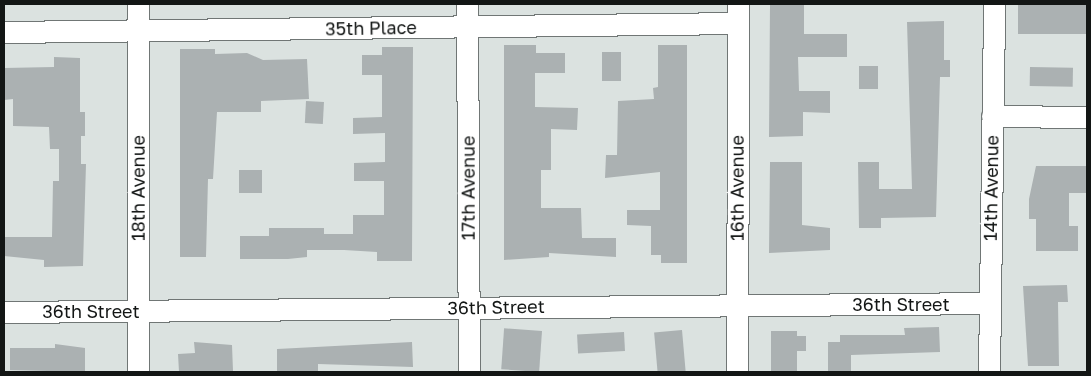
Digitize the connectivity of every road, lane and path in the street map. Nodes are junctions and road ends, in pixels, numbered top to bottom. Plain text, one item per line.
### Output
1 (138, 4) edge
2 (467, 4) edge
3 (994, 4) edge
4 (738, 13) edge
5 (467, 26) junction
6 (138, 30) junction
7 (4, 32) edge
8 (992, 116) junction
9 (1087, 117) edge
10 (989, 303) junction
11 (737, 305) junction
12 (468, 307) junction
13 (138, 310) junction
14 (4, 312) edge
15 (138, 372) edge
16 (468, 372) edge
17 (737, 372) edge
18 (989, 372) edge

1 - 6 street, 18th Avenue
2 - 5 street, 17th Avenue
3 - 8 street, 14th Avenue
4 - 5 street, 35th Place
4 - 11 street, 16th Avenue
5 - 6 street, 35th Place
5 - 12 street, 17th Avenue
6 - 7 street, 35th Place
6 - 13 street, 18th Avenue
8 - 9 street
8 - 10 street, 14th Avenue
10 - 11 street, 36th Street
10 - 18 street, 14th Avenue
11 - 12 street, 36th Street
11 - 17 street, 16th Avenue
12 - 13 street, 36th Street
12 - 16 street, 17th Avenue
13 - 14 street, 36th Street
13 - 15 street, 18th Avenue

